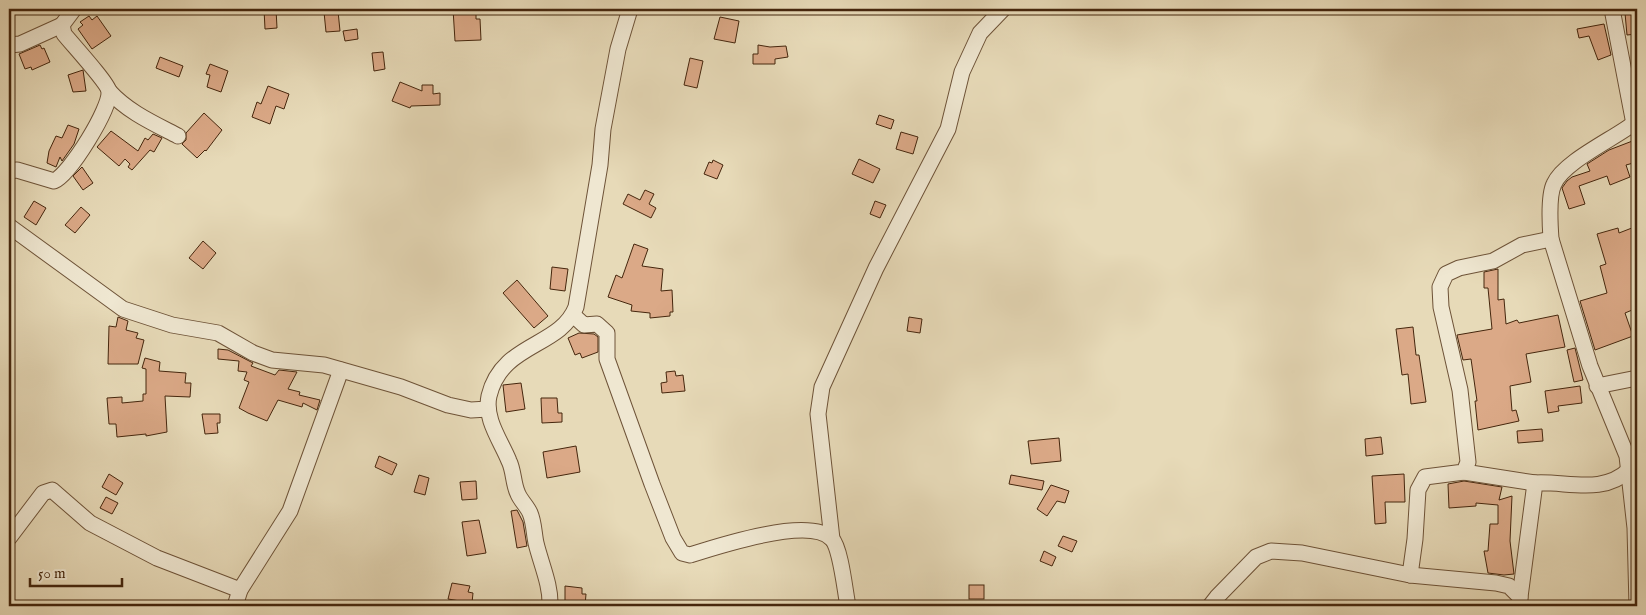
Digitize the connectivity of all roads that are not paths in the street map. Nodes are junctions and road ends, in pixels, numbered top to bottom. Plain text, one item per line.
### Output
1 (74, 9) edge
2 (630, 9) edge
3 (1003, 9) edge
4 (1612, 9) edge
5 (62, 25) junction
6 (9, 45) edge
7 (109, 91) junction
8 (1635, 122) edge
9 (178, 136) dead end
10 (9, 171) edge
11 (9, 226) edge
12 (1550, 239) junction
13 (573, 315) junction
14 (341, 370) junction
15 (1637, 378) edge
16 (1597, 386) junction
17 (488, 409) junction
18 (1629, 470) junction
19 (1464, 472) junction
20 (1535, 483) junction
21 (9, 538) edge
22 (832, 540) junction
23 (1410, 575) junction
24 (240, 590) junction
25 (1520, 602) edge
26 (235, 606) edge
27 (550, 606) edge
28 (848, 606) edge
29 (1210, 606) edge
30 (1637, 606) edge

1 - 5 street
2 - 13 street
3 - 22 street
4 - 8 street
5 - 6 street
5 - 7 street
7 - 9 street
7 - 10 street
8 - 12 street
11 - 14 street
12 - 16 street
12 - 19 street
13 - 17 street
13 - 22 street
14 - 17 street
14 - 24 street
15 - 16 street
16 - 18 street
17 - 27 street
18 - 20 street
18 - 30 street
19 - 20 street
19 - 23 street
20 - 25 street
21 - 24 street
22 - 28 street
23 - 25 street
23 - 29 street
24 - 26 street

